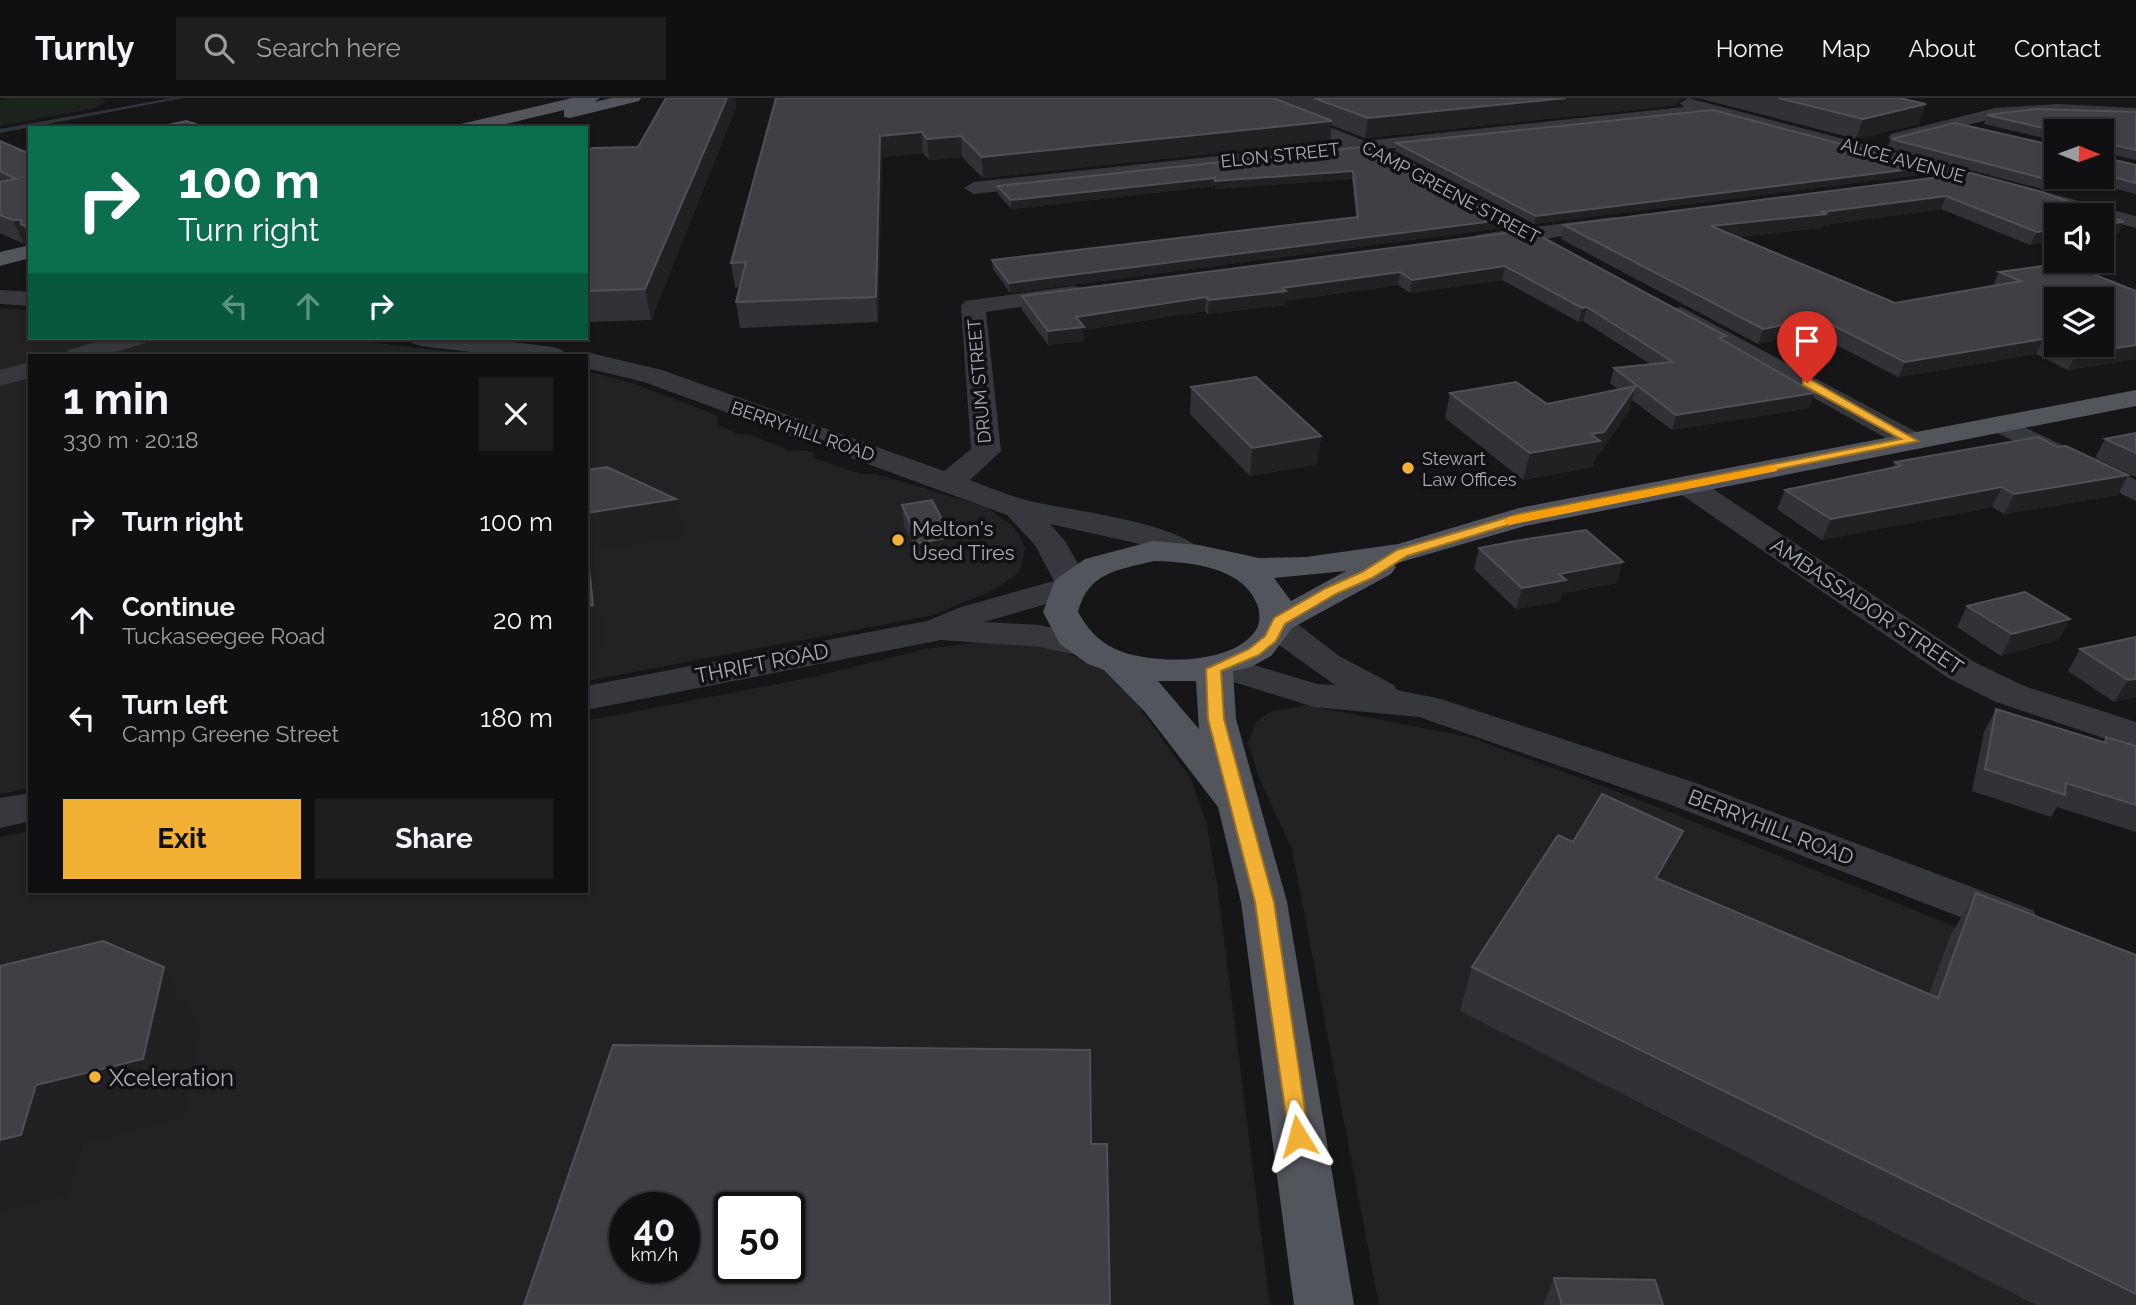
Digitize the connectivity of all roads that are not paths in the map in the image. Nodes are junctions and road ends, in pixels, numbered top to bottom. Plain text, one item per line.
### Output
1 (592, 98) edge
2 (633, 98) edge
3 (1240, 98) edge
4 (1670, 98) edge
5 (1712, 109) junction
6 (2136, 113) edge
7 (1908, 114) edge
8 (1950, 124) junction
9 (475, 126) edge
10 (518, 126) edge
11 (1990, 133) edge
12 (1365, 146) junction
13 (1858, 148) junction
14 (1967, 177) junction
15 (1915, 183) edge
16 (974, 188) dead end
17 (1630, 221) edge
18 (2136, 222) edge
19 (1532, 234) junction
20 (28, 238) edge
21 (1462, 243) edge
22 (0, 245) edge
23 (28, 252) edge
24 (1569, 254) edge
25 (0, 259) edge
26 (1095, 290) edge
27 (0, 297) edge
28 (28, 299) edge
29 (1655, 300) edge
30 (129, 340) edge
31 (437, 340) edge
32 (81, 354) edge
33 (545, 354) edge
34 (588, 360) edge
35 (28, 371) edge
36 (0, 379) edge
37 (2136, 398) edge
38 (2001, 424) junction
39 (1912, 441) junction
40 (950, 482) junction
41 (1687, 485) junction
42 (2136, 492) edge
43 (1018, 508) junction
44 (1187, 552) junction
45 (1402, 553) junction
46 (1227, 563) junction
47 (1068, 584) junction
48 (1279, 624) junction
49 (937, 629) junction
50 (1081, 645) junction
51 (1120, 666) junction
52 (1217, 667) junction
53 (588, 698) edge
54 (1401, 702) junction
55 (2136, 736) edge
56 (28, 807) edge
57 (1241, 812) junction
58 (0, 813) edge
59 (2059, 939) edge
60 (1324, 1305) edge

1 - 9 main road
2 - 10 main road
3 - 12 street, CAMP GREENE STREET
4 - 5 street, ALICE AVENUE
5 - 12 street, ELON STREET
5 - 13 street, ALICE AVENUE
6 - 8 street
7 - 8 street
8 - 11 street
8 - 13 street
12 - 16 street, ELON STREET
12 - 19 street, CAMP GREENE STREET
13 - 14 street, ALICE AVENUE
14 - 15 street
14 - 18 street, ALICE AVENUE
17 - 19 street
19 - 21 street
19 - 24 street, CAMP GREENE STREET
20 - 22 main road
23 - 25 main road
26 - 40 street, DRUM STREET
27 - 28 street
29 - 39 street
30 - 32 street
31 - 33 street
34 - 40 street, BERRYHILL ROAD
35 - 36 street
37 - 38 main road
38 - 39 main road
38 - 42 street
39 - 41 main road
40 - 43 street, BERRYHILL ROAD
41 - 45 main road
41 - 55 street, AMBASSADOR STREET
43 - 44 street, BERRYHILL ROAD
43 - 47 street, BERRYHILL ROAD
44 - 46 main road
44 - 47 main road
45 - 46 main road
45 - 48 main road
46 - 48 main road
47 - 49 street, THRIFT ROAD
47 - 50 main road
48 - 52 main road
48 - 54 street, BERRYHILL ROAD
49 - 50 street, THRIFT ROAD
49 - 53 street, THRIFT ROAD
50 - 51 main road
51 - 52 main road
51 - 57 main road
52 - 54 street, BERRYHILL ROAD
52 - 57 main road
54 - 59 street, BERRYHILL ROAD
56 - 58 street
57 - 60 main road

